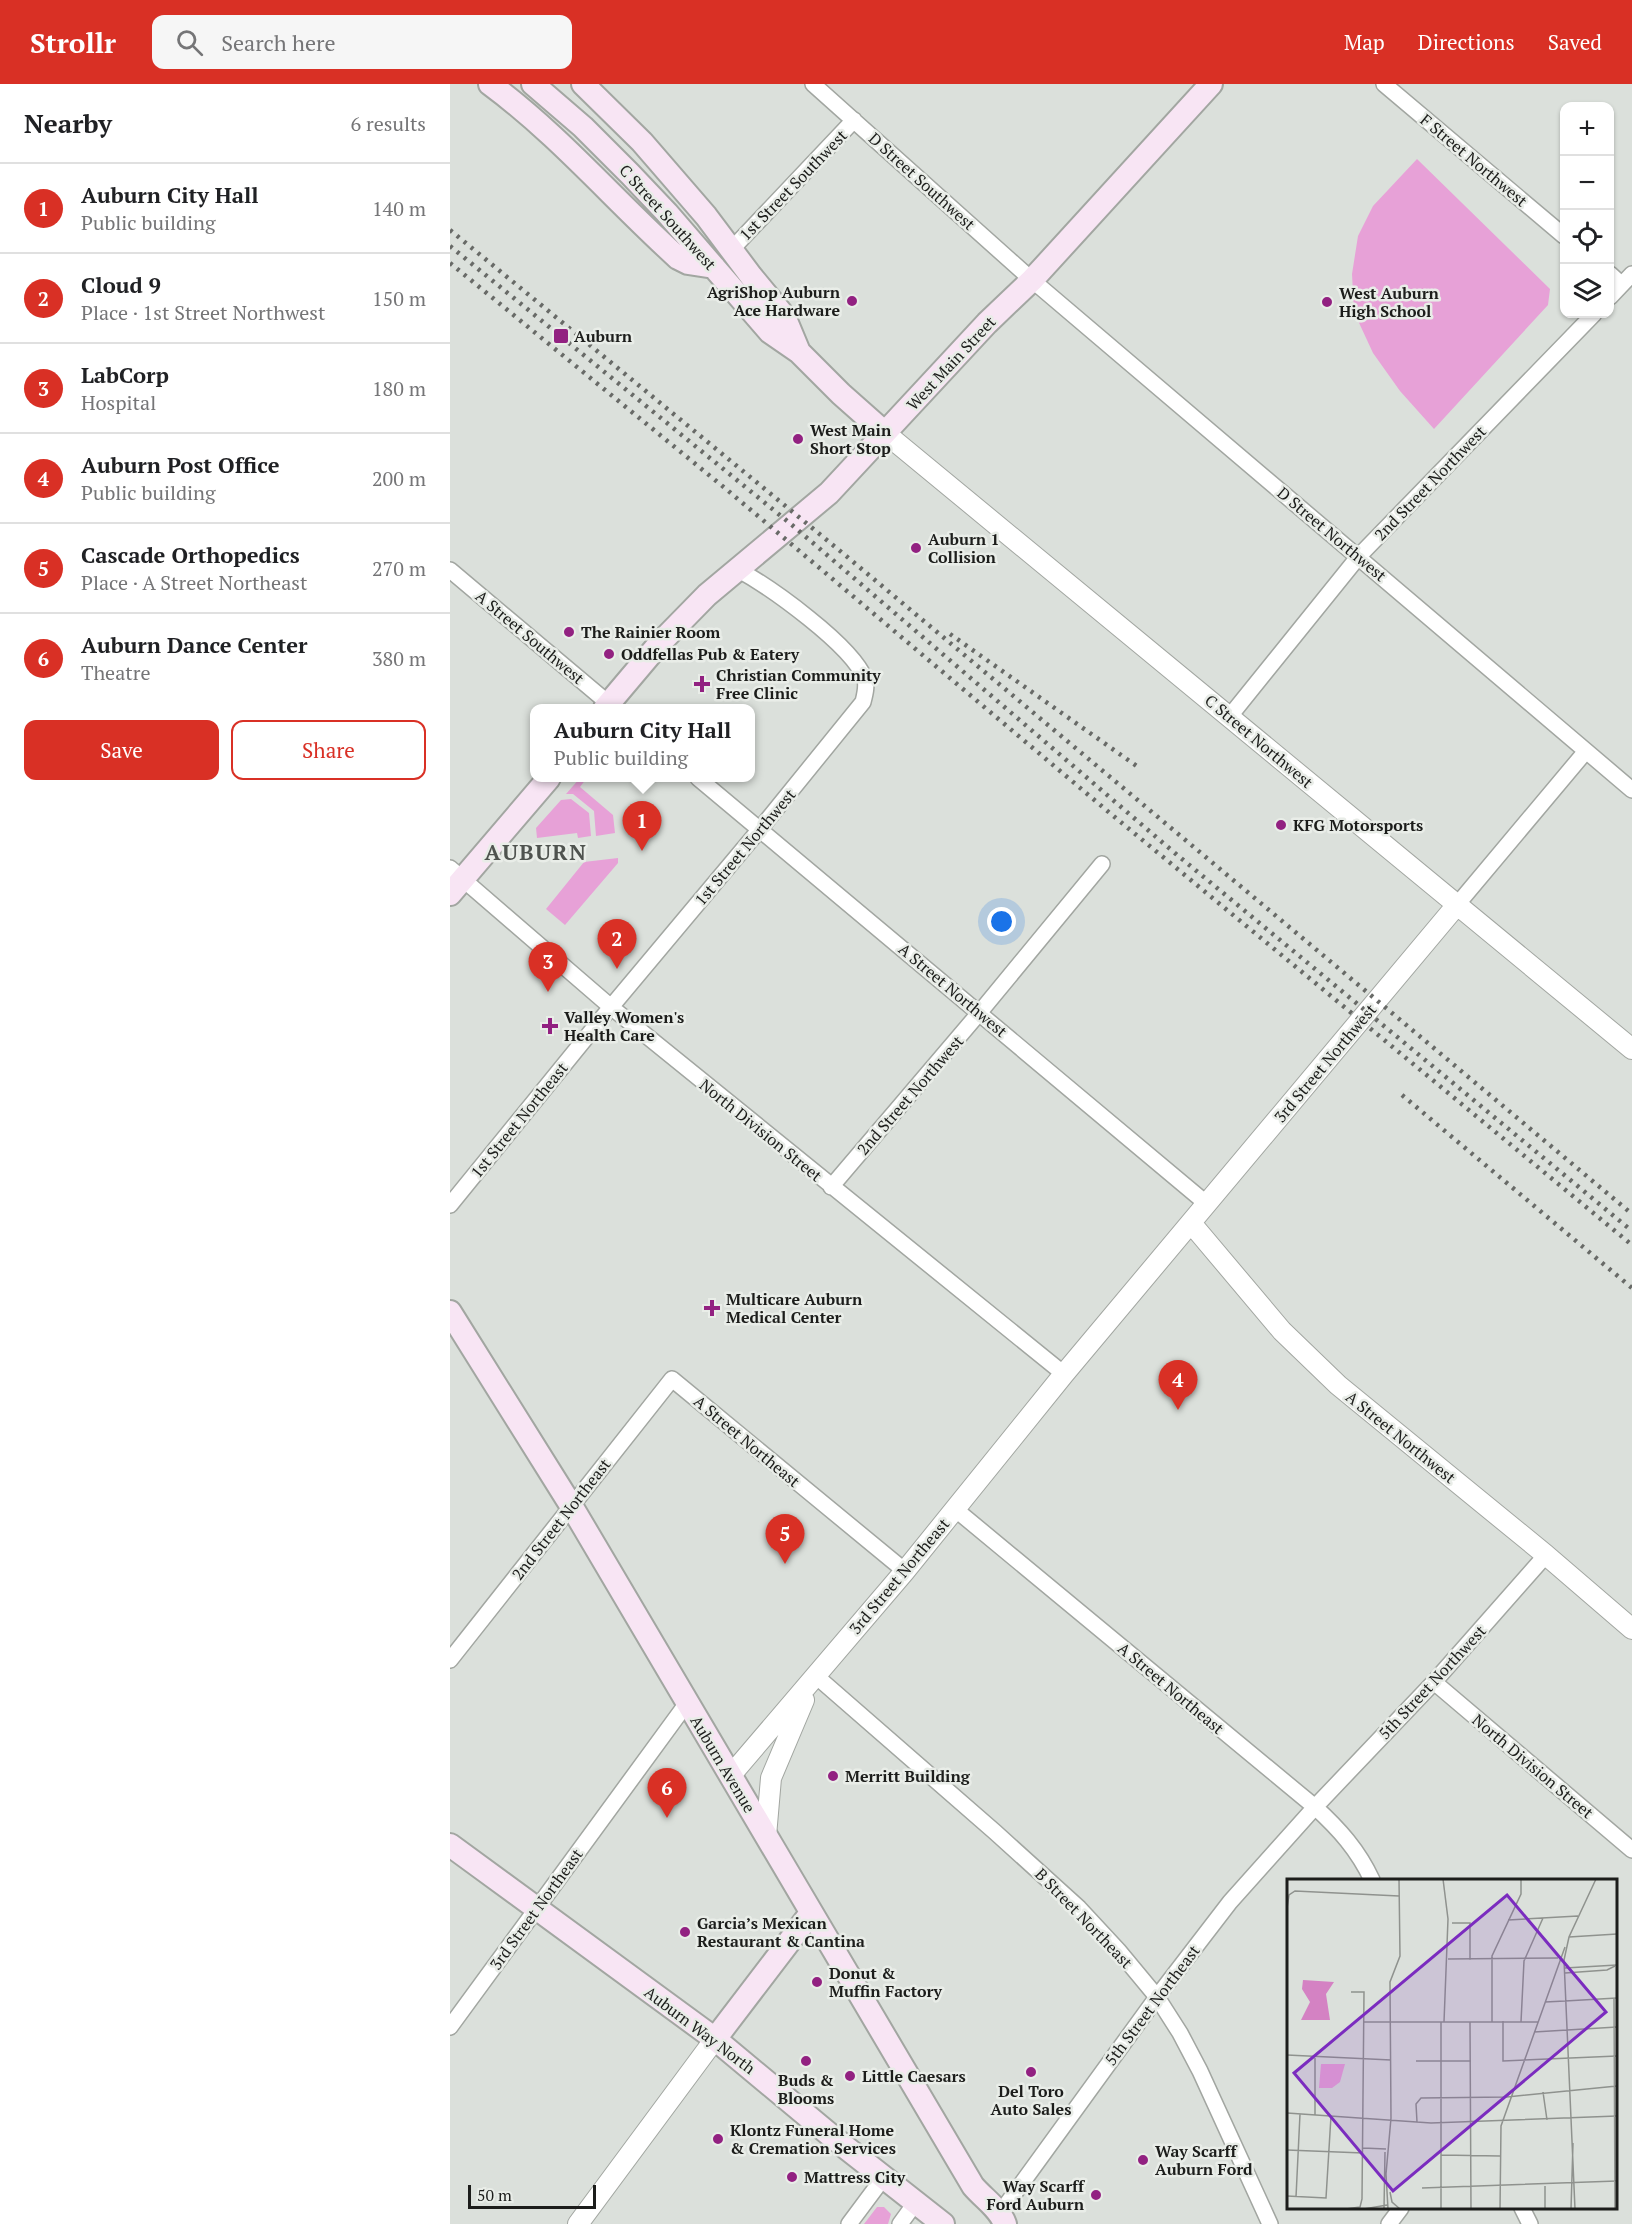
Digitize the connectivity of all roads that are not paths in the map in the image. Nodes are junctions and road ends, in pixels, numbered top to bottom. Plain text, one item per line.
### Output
1 (489, 84) edge
2 (533, 84) edge
3 (583, 84) edge
4 (1384, 84) edge
5 (823, 87) edge
6 (1203, 87) edge
7 (855, 120) junction
8 (1560, 233) edge
9 (732, 249) junction
10 (714, 267) junction
11 (1032, 279) junction
12 (1590, 318) edge
13 (799, 352) junction
14 (885, 433) junction
15 (1359, 556) junction
16 (737, 569) junction
17 (450, 570) edge
18 (606, 704) edge
19 (612, 704) edge
20 (1230, 716) junction
21 (1586, 751) junction
22 (544, 782) edge
23 (704, 782) edge
24 (1632, 790) edge
25 (760, 829) junction
26 (1102, 864) dead end
27 (454, 880) edge
28 (1456, 906) junction
29 (611, 1007) junction
30 (980, 1012) junction
31 (1632, 1049) edge
32 (831, 1187) junction
33 (1207, 1204) junction
34 (450, 1205) edge
35 (1191, 1223) junction
36 (454, 1322) edge
37 (1064, 1374) junction
38 (672, 1379) joint
39 (572, 1507) junction
40 (955, 1509) junction
41 (1546, 1555) junction
42 (905, 1571) junction
43 (1632, 1629) edge
44 (450, 1660) edge
45 (816, 1676) junction
46 (1434, 1682) junction
47 (687, 1703) junction
48 (731, 1775) junction
49 (1315, 1807) junction
50 (766, 1836) junction
51 (450, 1845) edge
52 (1632, 1850) edge
53 (1371, 1879) edge
54 (537, 1909) junction
55 (811, 1913) junction
56 (1157, 1997) junction
57 (450, 2027) edge
58 (715, 2039) junction
59 (884, 2177) junction
60 (916, 2202) junction
61 (1400, 2209) edge
62 (1522, 2209) edge
63 (1003, 2218) edge
64 (578, 2224) edge
65 (849, 2224) edge
66 (900, 2224) edge
67 (943, 2224) edge
68 (1270, 2224) edge
69 (1389, 2224) edge
70 (1530, 2224) edge

1 - 10 main road
2 - 10 main road, C Street Southwest
3 - 9 main road, C Street Southwest
4 - 8 street, F Street Northwest
5 - 7 street, D Street Southwest
6 - 11 main road, West Main Street
7 - 9 street, 1st Street Southwest
7 - 11 street, D Street Southwest
9 - 13 main road, C Street Southwest
10 - 13 main road, C Street Southwest
11 - 14 main road, West Main Street
11 - 15 street, D Street Northwest
12 - 15 street, 2nd Street Northwest
13 - 14 main road, C Street Southwest
14 - 16 main road, West Main Street
14 - 20 street, C Street Northwest
15 - 20 street, 2nd Street Northwest
15 - 21 street, D Street Northwest
16 - 19 main road, West Main Street
16 - 25 street, 1st Street Northwest
17 - 18 street, A Street Southwest
20 - 28 street, C Street Northwest
21 - 24 street, D Street Northwest
21 - 28 street, 3rd Street Northwest
22 - 27 main road
23 - 25 street, A Street Northwest
25 - 29 street, 1st Street Northwest
25 - 30 street, A Street Northwest
26 - 30 street, 2nd Street Northwest
27 - 29 street, North Division Street
28 - 31 street, C Street Northwest
28 - 33 street, 3rd Street Northwest
29 - 32 street, North Division Street
29 - 34 street, 1st Street Northeast
30 - 32 street, 2nd Street Northwest
30 - 33 street, A Street Northwest
32 - 37 street, North Division Street
33 - 35 street, 3rd Street Northwest
35 - 37 street, 3rd Street Northwest
35 - 41 street, A Street Northwest
36 - 39 main road, Auburn Avenue
37 - 40 street, 3rd Street Northeast
38 - 39 street, 2nd Street Northeast
38 - 42 street, A Street Northeast
39 - 44 street, 2nd Street Northeast
39 - 47 main road, Auburn Avenue
40 - 42 street, 3rd Street Northeast
40 - 49 street, A Street Northeast
41 - 43 street, A Street Northwest
41 - 46 street, 5th Street Northwest
42 - 45 street, 3rd Street Northeast
45 - 48 street, 3rd Street Northeast
45 - 50 street
45 - 56 street, B Street Northeast
46 - 49 street, 5th Street Northwest
46 - 52 street, North Division Street
47 - 48 main road, Auburn Avenue
47 - 54 street, 3rd Street Northeast
48 - 50 main road, Auburn Avenue
49 - 53 street, A Street Northeast
49 - 56 street, 5th Street Northeast
50 - 55 main road, Auburn Avenue
51 - 54 main road, Auburn Way North
54 - 57 street, 3rd Street Northeast
54 - 58 main road, Auburn Way North
55 - 58 main road
55 - 63 main road, Auburn Avenue
56 - 63 street, 5th Street Northeast
56 - 68 street, B Street Northeast
58 - 59 main road, Auburn Way North
58 - 64 street
59 - 60 main road, Auburn Way North
59 - 65 street
60 - 66 street
60 - 67 main road, Auburn Way North
61 - 69 street
62 - 70 street

